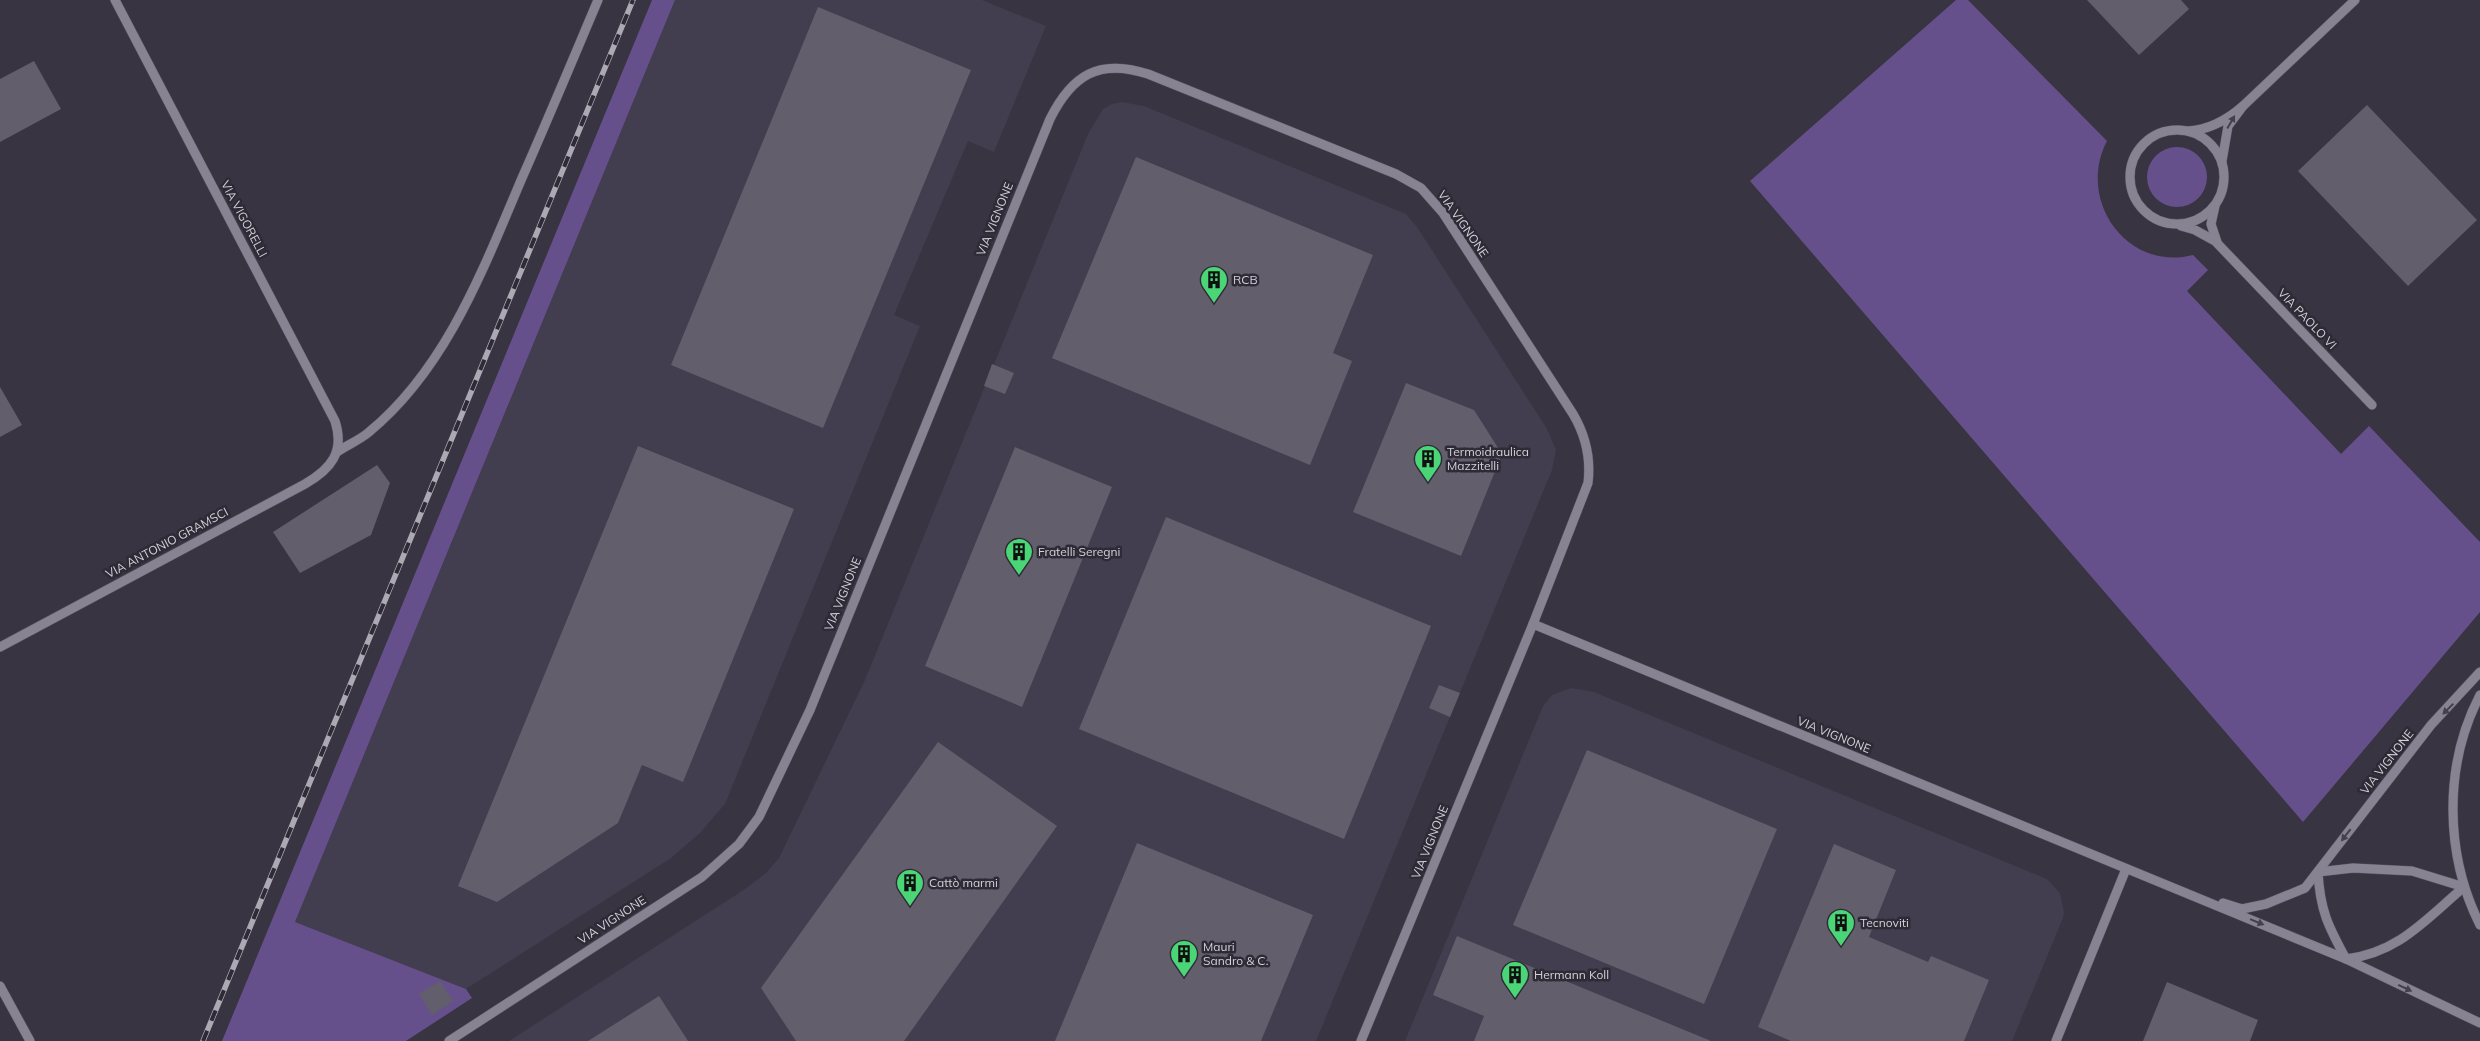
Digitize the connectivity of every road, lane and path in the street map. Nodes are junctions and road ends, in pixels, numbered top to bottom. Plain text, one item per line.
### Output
1 (115, 0) edge
2 (598, 0) edge
3 (2355, 0) edge
4 (2243, 106) junction
5 (2182, 130) junction
6 (2223, 168) junction
7 (2218, 199) junction
8 (2172, 224) junction
9 (2223, 250) junction
10 (2372, 405) dead end
11 (337, 452) junction
12 (1533, 624) junction
13 (0, 647) edge
14 (2480, 672) edge
15 (2480, 695) edge
16 (2126, 869) junction
17 (2318, 872) junction
18 (2464, 888) junction
19 (2179, 891) junction
20 (2480, 926) edge
21 (2346, 959) junction
22 (0, 986) edge
23 (2480, 1023) edge
24 (30, 1041) edge
25 (449, 1041) edge
26 (1361, 1041) edge
27 (2056, 1041) edge

1 - 11 street, VIA VIGORELLI
2 - 11 street, VIA ANTONIO GRAMSCI
3 - 4 street, VIA PAOLO VI
4 - 5 street, VIA PAOLO VI
6 -> 4 street, VIA PAOLO VI
5 - 6 street
5 - 8 street, VIA PAOLO VI
6 - 7 street, VIA PAOLO VI
7 - 8 street
7 - 9 street, VIA PAOLO VI
8 - 9 street, VIA PAOLO VI
9 - 10 street, VIA PAOLO VI
11 - 13 street, VIA ANTONIO GRAMSCI
12 - 16 street, VIA VIGNONE
12 - 25 street, VIA VIGNONE
12 - 26 street, VIA VIGNONE
14 -> 17 street, VIA VIGNONE
15 - 18 street
16 - 19 street, VIA VIGNONE
16 - 27 street
17 - 18 street
17 - 19 street, VIA VIGNONE
17 - 21 street
18 - 20 street
18 - 21 street
19 -> 21 street, VIA VIGNONE
21 -> 23 street, VIA VIGNONE
22 - 24 street

